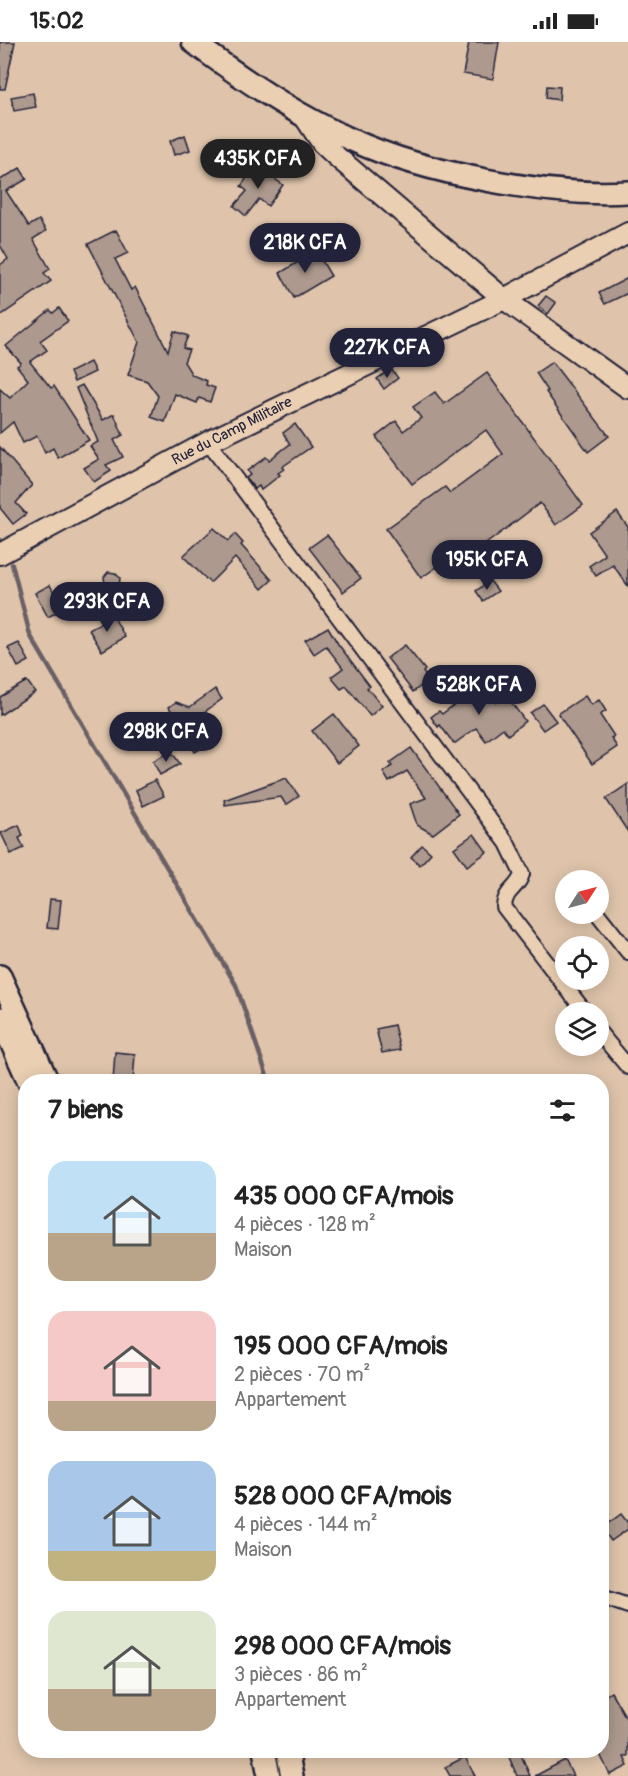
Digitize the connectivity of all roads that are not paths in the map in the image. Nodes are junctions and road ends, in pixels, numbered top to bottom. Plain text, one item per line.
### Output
1 (193, 42) edge
2 (304, 116) junction
3 (628, 192) edge
4 (628, 233) edge
5 (504, 299) junction
6 (628, 388) edge
7 (208, 442) junction
8 (0, 554) edge
9 (606, 924) edge
10 (628, 952) edge
11 (0, 976) edge
12 (577, 1002) edge
13 (0, 1018) edge
14 (609, 1044) edge
15 (628, 1067) edge
16 (25, 1074) edge
17 (44, 1074) edge
18 (609, 1599) edge
19 (628, 1606) edge
20 (266, 1758) edge
21 (289, 1758) edge
22 (269, 1776) edge
23 (292, 1776) edge

1 - 2 main road
2 - 3 main road
2 - 5 street
4 - 5 street, Rue du Camp Militaire
5 - 6 street
5 - 7 street, Rue du Camp Militaire
7 - 8 street, Rue du Camp Militaire
7 - 12 street
9 - 10 street
11 - 17 main road
13 - 16 main road
14 - 15 street
18 - 19 street
20 - 22 main road
21 - 23 main road

